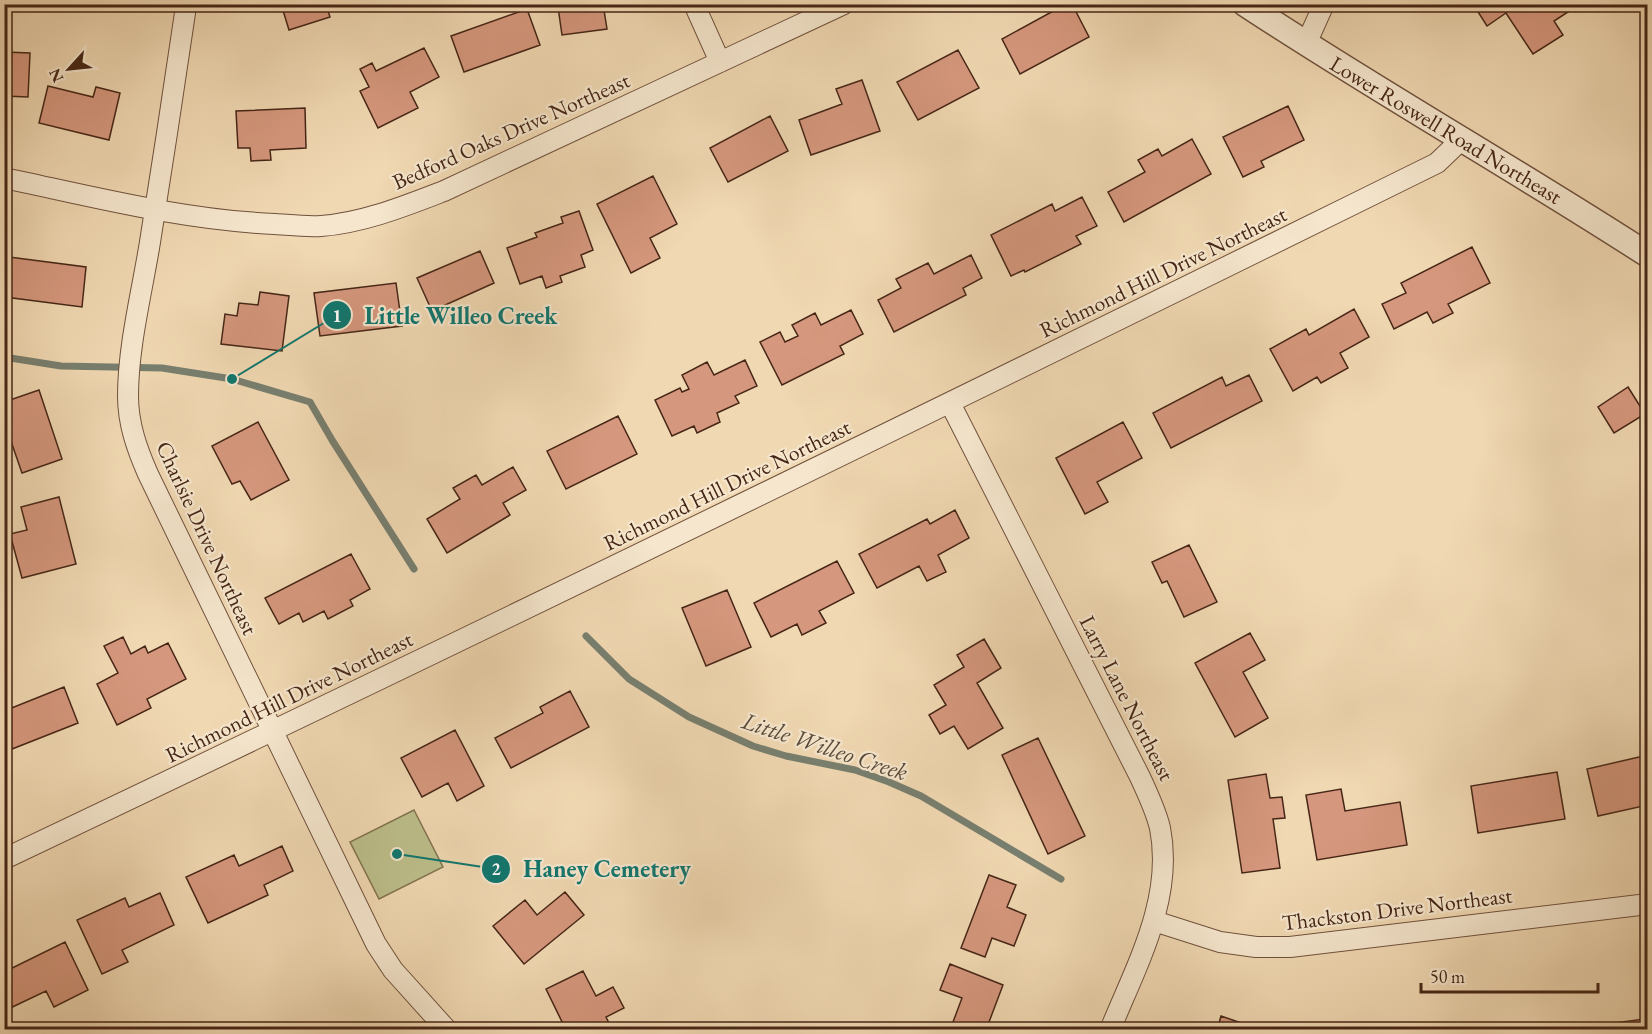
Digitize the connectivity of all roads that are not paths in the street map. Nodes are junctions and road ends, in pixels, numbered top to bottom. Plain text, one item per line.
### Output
1 (694, 4) edge
2 (844, 4) edge
3 (1245, 4) edge
4 (1324, 4) edge
5 (185, 13) dead end
6 (1306, 44) junction
7 (720, 62) junction
8 (1461, 140) junction
9 (4, 178) edge
10 (155, 210) junction
11 (1647, 255) edge
12 (950, 404) junction
13 (272, 732) junction
14 (4, 859) edge
15 (1647, 904) edge
16 (1154, 921) junction
17 (447, 1029) edge
18 (1110, 1029) edge

1 - 7 street
2 - 7 street, Bedford Oaks Drive Northeast
3 - 6 street, Lower Roswell Road Northeast
4 - 6 street
5 - 10 street, Charlsie Drive Northeast
6 - 8 street, Lower Roswell Road Northeast
7 - 10 street, Bedford Oaks Drive Northeast
8 - 11 street, Lower Roswell Road Northeast
8 - 12 street, Richmond Hill Drive Northeast
9 - 10 street, Bedford Oaks Drive Northeast
10 - 13 street, Charlsie Drive Northeast
12 - 13 street, Richmond Hill Drive Northeast
12 - 16 street, Larry Lane Northeast
13 - 14 street, Richmond Hill Drive Northeast
13 - 17 street, Charlsie Drive Northeast
15 - 16 street, Thackston Drive Northeast
16 - 18 street, Larry Lane Northeast

